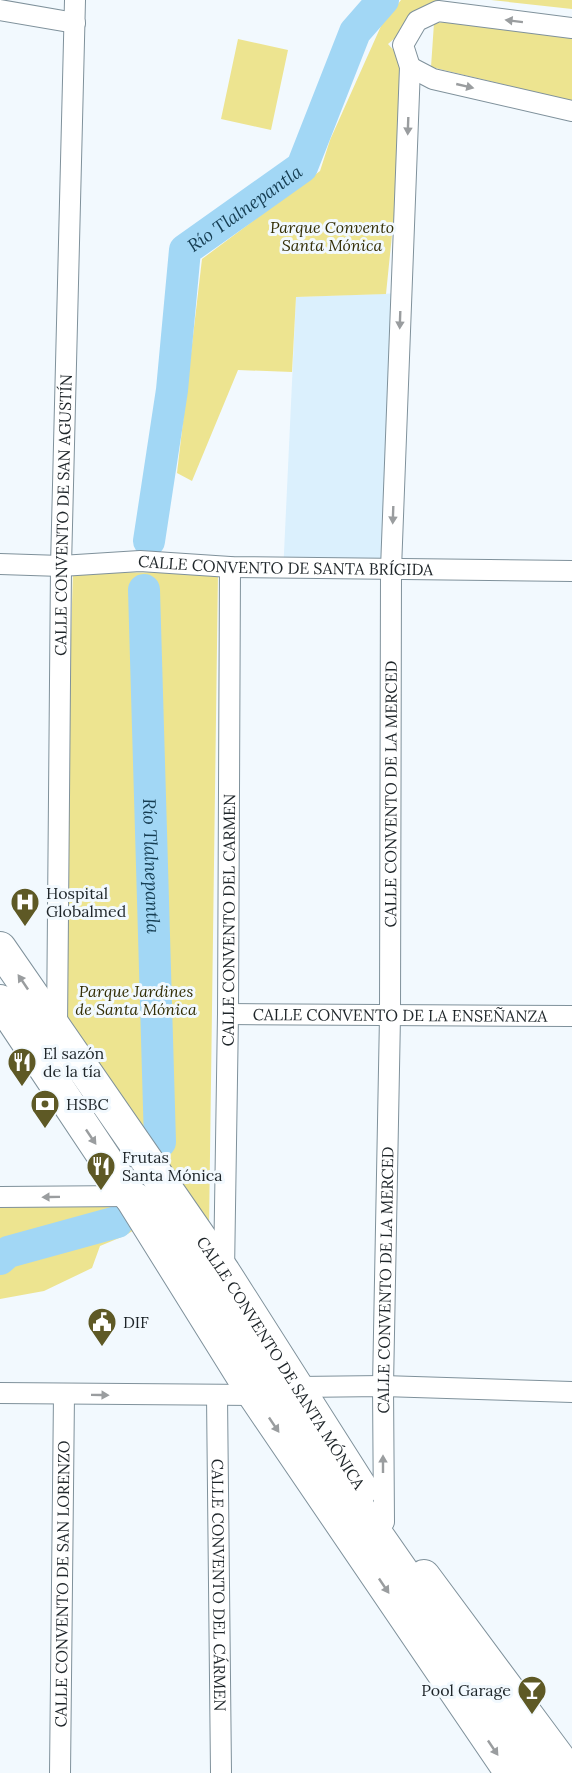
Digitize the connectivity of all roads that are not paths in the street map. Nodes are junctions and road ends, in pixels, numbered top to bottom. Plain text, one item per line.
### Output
1 (75, 0) edge
2 (0, 10) edge
3 (75, 23) junction
4 (572, 28) edge
5 (410, 67) junction
6 (572, 111) edge
7 (0, 564) edge
8 (61, 566) junction
9 (230, 567) junction
10 (391, 569) junction
11 (572, 571) edge
12 (0, 948) edge
13 (1, 1004) edge
14 (228, 1014) junction
15 (390, 1016) junction
16 (572, 1016) edge
17 (57, 1031) junction
18 (163, 1183) junction
19 (130, 1196) junction
20 (0, 1197) edge
21 (166, 1219) junction
22 (225, 1272) junction
23 (383, 1386) junction
24 (275, 1389) junction
25 (572, 1392) edge
26 (0, 1393) edge
27 (64, 1394) junction
28 (217, 1396) junction
29 (384, 1522) junction
30 (60, 1773) edge
31 (221, 1773) edge
32 (511, 1773) edge
33 (542, 1773) edge
34 (570, 1773) edge

1 - 3 street, CALLE CONVENTO DE SAN AGUSTÍN
2 - 3 street
3 - 8 street, CALLE CONVENTO DE SAN AGUSTÍN
4 -> 5 street, CALLE CONVENTO DE LA MERCED
5 -> 6 street
5 -> 10 street, CALLE CONVENTO DE LA MERCED
7 - 8 street, CALLE CONVENTO DE SANTA BRÍGIDA
8 - 9 street, CALLE CONVENTO DE SANTA BRÍGIDA
8 - 17 street, CALLE CONVENTO DE SAN AGUSTÍN
9 - 10 street, CALLE CONVENTO DE SANTA BRÍGIDA
9 - 14 street, CALLE CONVENTO DEL CARMEN
10 - 11 street, CALLE CONVENTO DE SANTA BRÍGIDA
10 - 15 street, CALLE CONVENTO DE LA MERCED
17 -> 12 main road, CALLE CONVENTO DE SANTA MÓNICA
13 -> 19 main road, CALLE CONVENTO DE SANTA MÓNICA
14 - 15 street, CALLE CONVENTO DE LA ENSEÑANZA
14 - 22 street, CALLE CONVENTO DEL CARMEN
15 - 16 street, CALLE CONVENTO DE LA ENSEÑANZA
15 - 23 street, CALLE CONVENTO DE LA MERCED
17 - 18 main road, CALLE CONVENTO DE SANTA MÓNICA
18 - 21 highway
18 - 22 main road, CALLE CONVENTO DE SANTA MÓNICA
19 -> 20 street
19 - 21 highway
19 - 24 main road, CALLE CONVENTO DE SANTA MÓNICA
21 - 24 highway
22 - 24 main road, CALLE CONVENTO DE SANTA MÓNICA
23 - 24 street
23 - 25 street
29 -> 23 street, CALLE CONVENTO DE LA MERCED
24 - 28 street
24 - 29 main road, CALLE CONVENTO DE SANTA MÓNICA
24 -> 32 main road, CALLE CONVENTO DE SANTA MÓNICA
24 - 33 highway
26 - 27 street
27 -> 28 street
27 - 30 street, CALLE CONVENTO DE SAN LORENZO
28 - 31 street, CALLE CONVENTO DEL CÁRMEN
29 - 34 main road, CALLE CONVENTO DE SANTA MÓNICA

